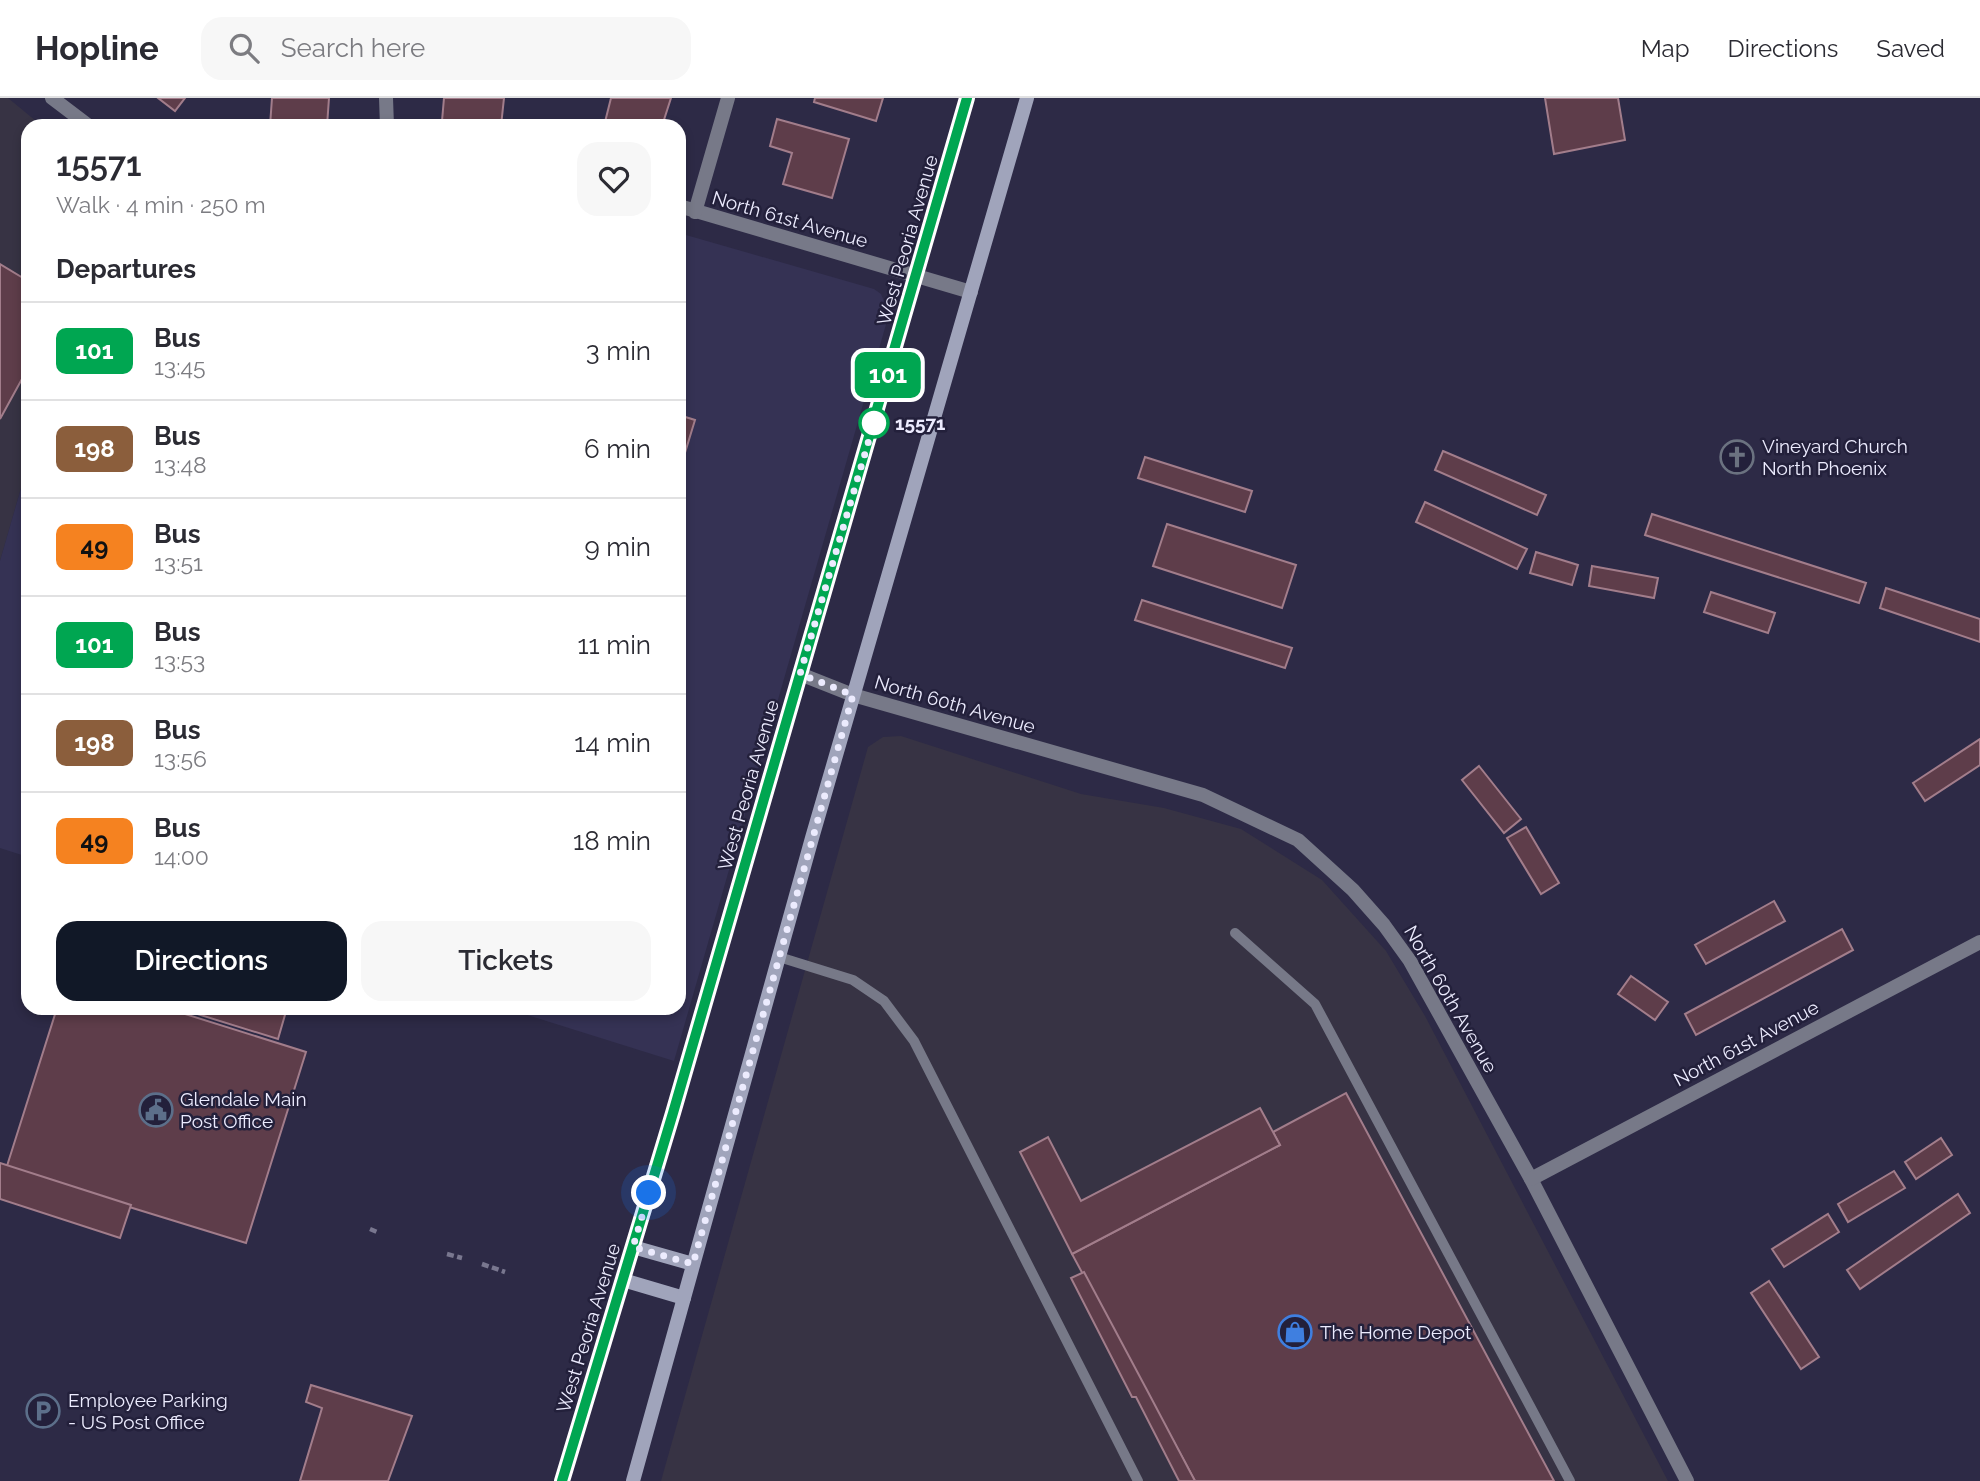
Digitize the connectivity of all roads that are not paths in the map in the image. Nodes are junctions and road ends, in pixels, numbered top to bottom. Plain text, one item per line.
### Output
1 (52, 98) edge
2 (386, 98) edge
3 (728, 98) edge
4 (967, 98) edge
5 (1027, 98) edge
6 (80, 119) edge
7 (387, 119) edge
8 (686, 209) edge
9 (695, 212) junction
10 (916, 277) junction
11 (971, 292) junction
12 (800, 674) junction
13 (853, 695) junction
14 (1235, 933) dead end
15 (1980, 942) edge
16 (779, 957) junction
17 (1531, 1180) junction
18 (633, 1247) junction
19 (693, 1264) junction
20 (623, 1280) junction
21 (684, 1298) junction
22 (562, 1481) edge
23 (634, 1481) edge
24 (1138, 1481) edge
25 (1570, 1481) edge
26 (1687, 1481) edge

1 - 6 street
2 - 7 street
3 - 9 street
4 - 10 main road, West Peoria Avenue
5 - 11 main road
8 - 9 street, North 61st Avenue
9 - 10 street, North 61st Avenue
10 - 11 street, North 61st Avenue
10 - 12 main road, West Peoria Avenue
11 - 13 main road
12 - 13 street, North 60th Avenue
12 - 18 main road, West Peoria Avenue
13 - 16 main road
13 - 17 street, North 60th Avenue
14 - 25 lane
15 - 17 street, North 61st Avenue
16 - 19 main road
16 - 24 lane
17 - 26 street, North 60th Avenue
18 - 19 main road
18 - 20 main road, West Peoria Avenue
19 - 21 main road
20 - 21 main road
20 - 22 main road, West Peoria Avenue
21 - 23 main road

